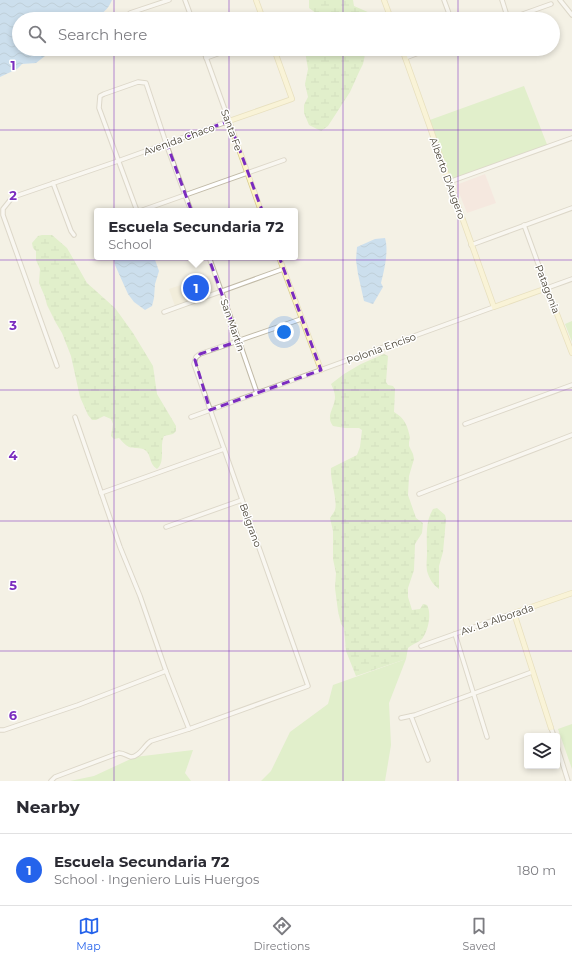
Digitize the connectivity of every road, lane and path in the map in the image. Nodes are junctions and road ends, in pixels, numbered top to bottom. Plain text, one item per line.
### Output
1 (170, 0) edge
2 (185, 0) edge
3 (256, 0) edge
4 (384, 0) edge
5 (444, 0) edge
6 (502, 0) edge
7 (560, 0) edge
8 (551, 4) dead end
9 (136, 12) edge
10 (189, 12) edge
11 (260, 12) edge
12 (388, 12) edge
13 (448, 12) edge
14 (506, 12) edge
15 (529, 12) edge
16 (572, 15) edge
17 (212, 56) edge
18 (277, 56) edge
19 (410, 56) edge
20 (206, 58) joint
21 (405, 58) joint
22 (229, 121) junction
23 (572, 138) edge
24 (167, 144) junction
25 (284, 160) dead end
26 (118, 161) junction
27 (248, 172) junction
28 (449, 182) junction
29 (53, 183) junction
30 (184, 194) junction
31 (137, 208) edge
32 (146, 208) edge
33 (190, 208) edge
34 (260, 208) edge
35 (572, 208) edge
36 (524, 225) junction
37 (74, 235) dead end
38 (472, 245) junction
39 (210, 260) edge
40 (280, 260) edge
41 (283, 269) junction
42 (572, 279) edge
43 (547, 288) junction
44 (222, 292) junction
45 (494, 307) junction
46 (164, 312) dead end
47 (301, 319) junction
48 (240, 341) junction
49 (572, 354) edge
50 (57, 366) dead end
51 (321, 370) junction
52 (572, 385) edge
53 (256, 394) junction
54 (210, 410) junction
55 (75, 417) dead end
56 (191, 417) dead end
57 (465, 424) dead end
58 (572, 435) edge
59 (224, 449) junction
60 (101, 493) junction
61 (419, 494) dead end
62 (242, 500) junction
63 (166, 527) dead end
64 (572, 593) edge
65 (514, 614) junction
66 (455, 634) junction
67 (421, 646) dead end
68 (166, 671) junction
69 (532, 672) junction
70 (474, 695) junction
71 (411, 716) junction
72 (402, 718) dead end
73 (551, 728) joint
74 (189, 729) junction
75 (0, 730) edge
76 (553, 733) edge
77 (487, 737) dead end
78 (560, 756) edge
79 (428, 760) dead end
80 (52, 781) edge
81 (568, 781) edge

1 - 9 street
2 - 10 street
3 - 11 main road
4 - 12 main road
5 - 13 street
6 - 14 street
7 - 16 street
8 - 15 street
17 - 20 street
18 - 22 main road, Avenida Chaco
19 - 21 street
20 - 22 street, Santa Fe
21 - 28 main road, Alberto D'Augero
22 - 24 street, Avenida Chaco
22 - 27 main road, Santa Fe
23 - 28 street
24 - 26 street, Avenida Chaco
24 - 26 street
24 - 30 street
25 - 27 street
26 - 29 street, Avenida Chaco
26 - 31 street
27 - 30 street
27 - 34 main road, Santa Fe
28 - 38 main road, Alberto D'Augero
29 - 37 street
29 - 50 street, Avenida Chaco
30 - 32 street
30 - 33 street
35 - 36 street
36 - 38 street
36 - 43 street, Patagonia
38 - 45 main road, Alberto D'Augero
39 - 44 street, San Martín
40 - 41 main road
41 - 44 street
41 - 47 main road
42 - 43 street, Polonia Enciso
43 - 45 main road, Polonia Enciso
43 - 49 main road, Patagonia
44 - 46 street
44 - 48 street, San Martín
45 - 51 street, Polonia Enciso
47 - 48 street
47 - 51 main road
48 - 53 street, San Martín
48 - 54 street, Belgrano
51 - 53 street, Polonia Enciso
52 - 57 street
53 - 54 street, Polonia Enciso
54 - 56 street, Polonia Enciso
54 - 59 street, Belgrano
55 - 60 street
58 - 61 street
59 - 60 street
59 - 62 street, Belgrano
60 - 68 street
62 - 63 street
62 - 74 street, Belgrano
64 - 65 main road, Av. La Alborada
65 - 66 street, Av. La Alborada
65 - 69 main road
66 - 67 street, Av. La Alborada
66 - 70 street
68 - 74 street
68 - 75 street
69 - 70 street
69 - 73 main road
70 - 71 street
70 - 77 street
71 - 72 street
71 - 79 street
73 - 76 street
74 - 80 street
78 - 81 street

